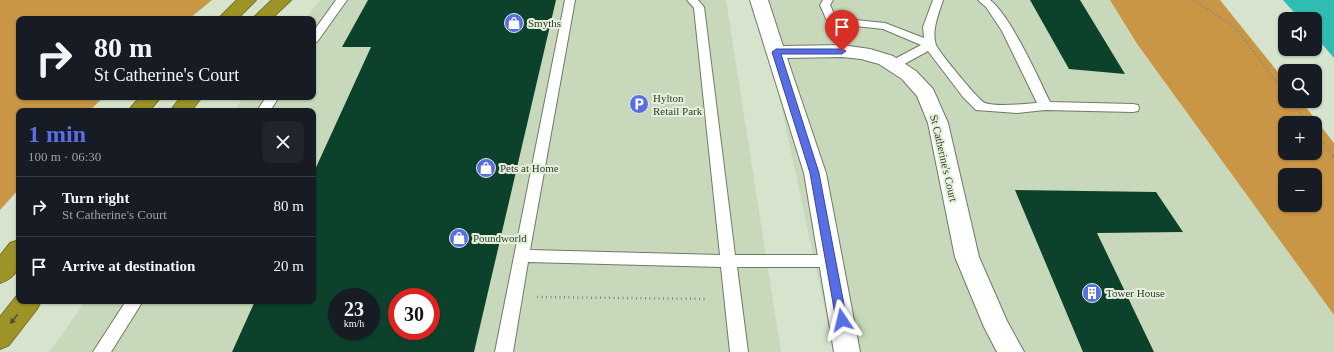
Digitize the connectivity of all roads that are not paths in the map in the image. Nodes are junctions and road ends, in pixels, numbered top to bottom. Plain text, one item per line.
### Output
1 (247, 0) edge
2 (282, 0) edge
3 (342, 0) edge
4 (570, 0) edge
5 (692, 0) edge
6 (759, 0) edge
7 (828, 0) edge
8 (938, 0) edge
9 (982, 0) edge
10 (230, 16) edge
11 (264, 16) edge
12 (316, 36) edge
13 (930, 45) junction
14 (776, 52) junction
15 (893, 65) junction
16 (148, 100) edge
17 (189, 100) edge
18 (1046, 106) junction
19 (141, 108) edge
20 (183, 108) edge
21 (1133, 108) dead end
22 (16, 254) edge
23 (521, 256) junction
24 (728, 261) junction
25 (831, 261) junction
26 (0, 273) edge
27 (26, 304) edge
28 (133, 304) edge
29 (0, 337) edge
30 (102, 352) edge
31 (504, 352) edge
32 (739, 352) edge
33 (847, 352) edge
34 (1011, 352) edge

1 - 10 highway
2 - 11 highway
3 - 12 lane
4 - 23 lane
5 - 24 lane
6 - 14 street
7 - 13 lane
8 - 13 lane
9 - 18 lane
13 - 15 lane
13 - 18 lane
14 - 15 street, St Catherine's Court
14 - 25 street
15 - 34 street, St Catherine's Court
16 - 19 highway
17 - 20 highway
18 - 21 lane
22 - 26 highway
23 - 24 lane
23 - 31 lane
24 - 25 lane
24 - 32 lane
25 - 33 street
27 -> 29 highway
28 - 30 lane

